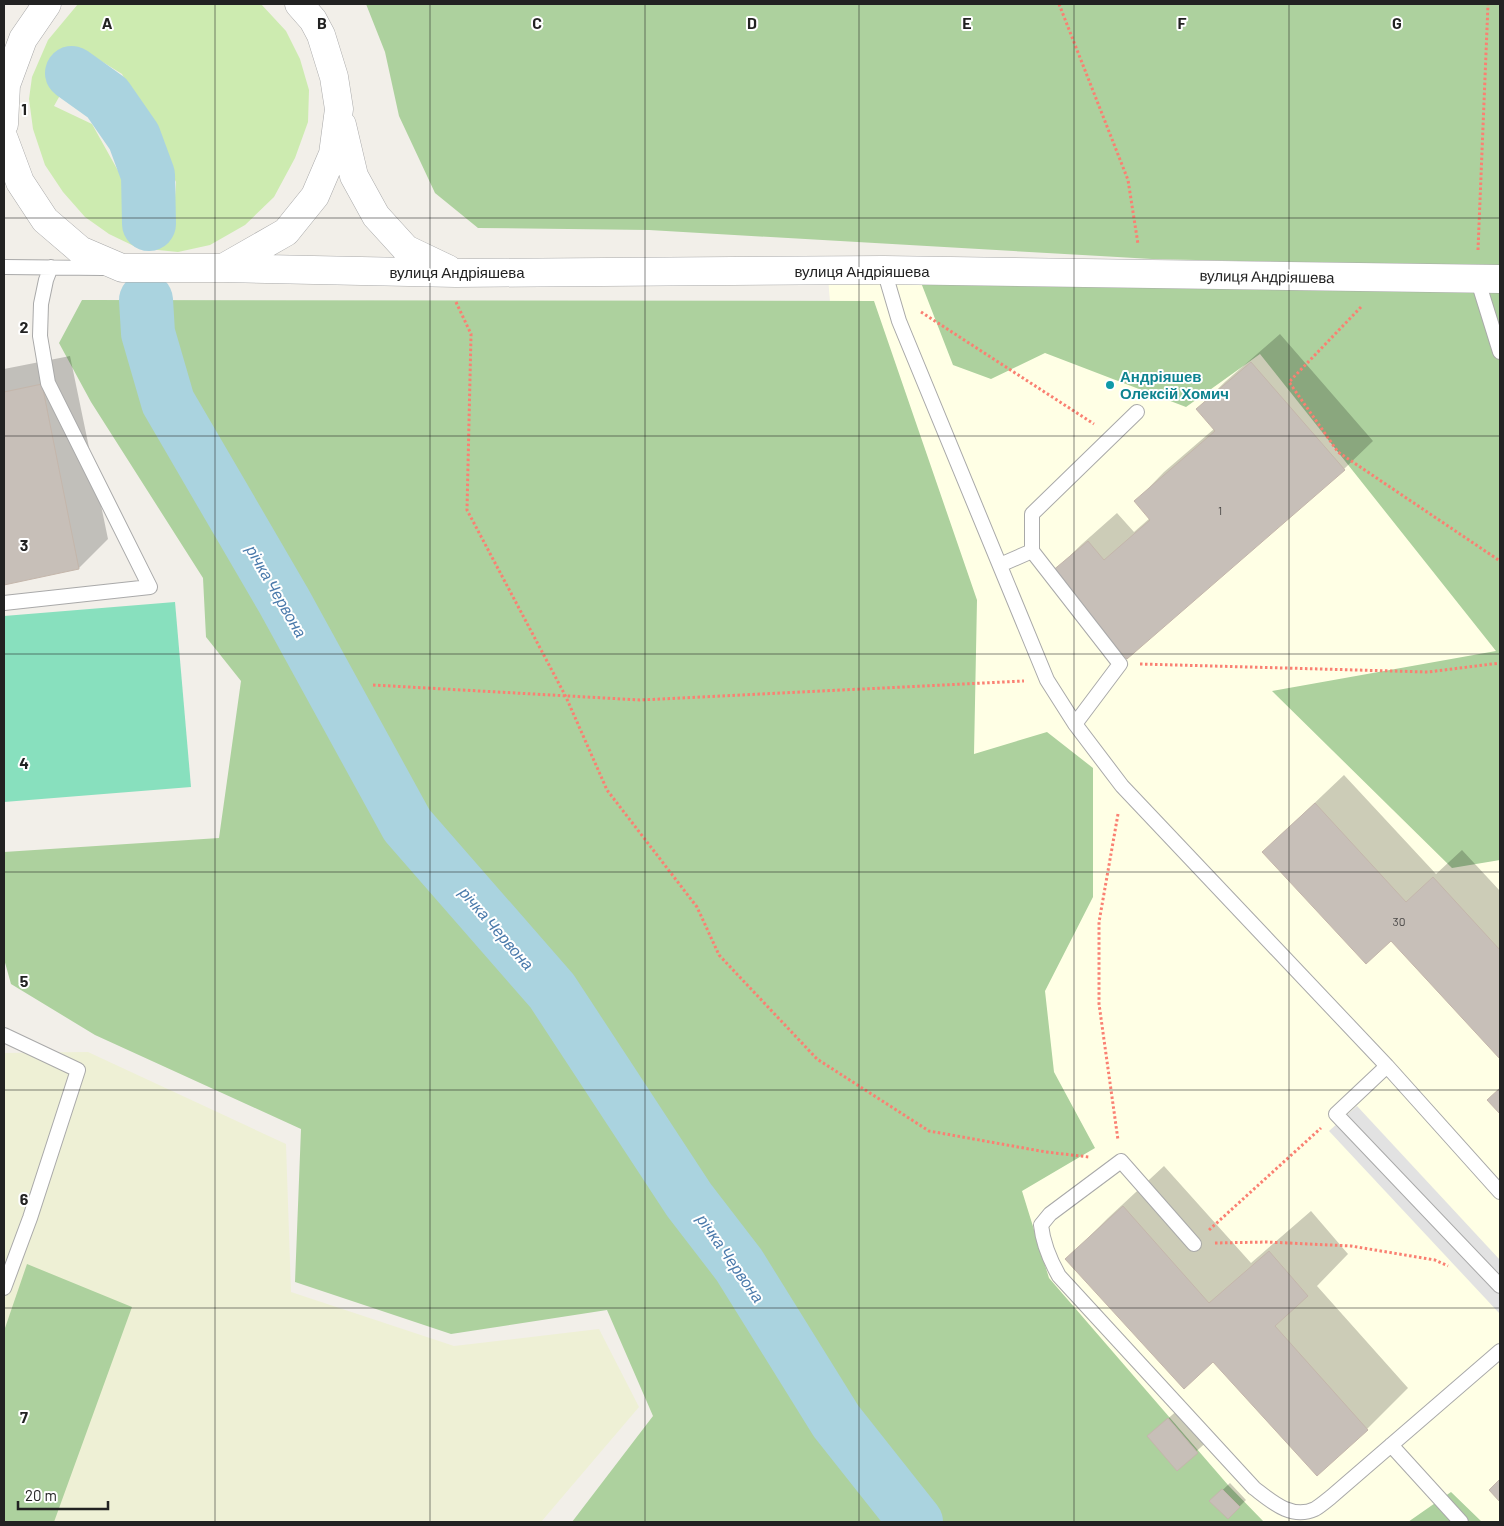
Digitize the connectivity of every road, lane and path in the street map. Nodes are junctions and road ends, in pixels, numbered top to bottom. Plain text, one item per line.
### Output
1 (47, 4) edge
2 (299, 4) edge
3 (1059, 4) edge
4 (1488, 4) edge
5 (5, 86) edge
6 (339, 109) junction
7 (4, 124) edge
8 (4, 139) edge
9 (4, 266) edge
10 (51, 267) junction
11 (122, 268) junction
12 (224, 268) junction
13 (1143, 274) junction
14 (1388, 278) junction
15 (1489, 278) edge
16 (887, 281) junction
17 (454, 284) junction
18 (1500, 352) edge
19 (1137, 412) dead end
20 (1111, 435) junction
21 (1032, 551) junction
22 (1500, 561) edge
23 (1000, 565) junction
24 (4, 602) edge
25 (1500, 663) edge
26 (1120, 664) junction
27 (1047, 680) junction
28 (373, 685) dead end
29 (566, 697) junction
30 (1075, 724) junction
31 (1122, 786) junction
32 (4, 1035) edge
33 (1387, 1066) junction
34 (1336, 1114) junction
35 (1121, 1161) junction
36 (1500, 1192) edge
37 (1194, 1244) junction
38 (1451, 1268) dead end
39 (1500, 1286) edge
40 (4, 1288) edge
41 (1500, 1351) edge
42 (1391, 1445) junction
43 (1461, 1522) edge

1 - 5 street
2 - 6 street
3 - 13 path
4 - 15 path
5 - 7 street
6 - 12 street
6 - 17 street
8 - 11 street
9 - 10 lane
10 - 11 lane
10 - 24 lane
11 - 12 street, вулиця Андріяшева
12 - 17 street, вулиця Андріяшева
13 - 14 street, вулиця Андріяшева
13 - 16 street, вулиця Андріяшева
14 - 15 street, вулиця Андріяшева
14 - 22 path
15 - 18 lane
16 - 17 street, вулиця Андріяшева
16 - 20 path
16 - 23 lane
17 - 29 path
19 - 20 lane
20 - 21 lane
21 - 23 lane
21 - 26 lane
23 - 27 lane
25 - 26 path
26 - 30 lane
27 - 29 path
27 - 30 lane
28 - 29 path
29 - 35 path
30 - 31 lane
31 - 33 lane
31 - 35 path
32 - 40 lane
33 - 34 lane
33 - 36 lane
34 - 37 path
34 - 39 lane
35 - 37 lane
35 - 42 lane
37 - 38 path
41 - 42 lane
42 - 43 lane

